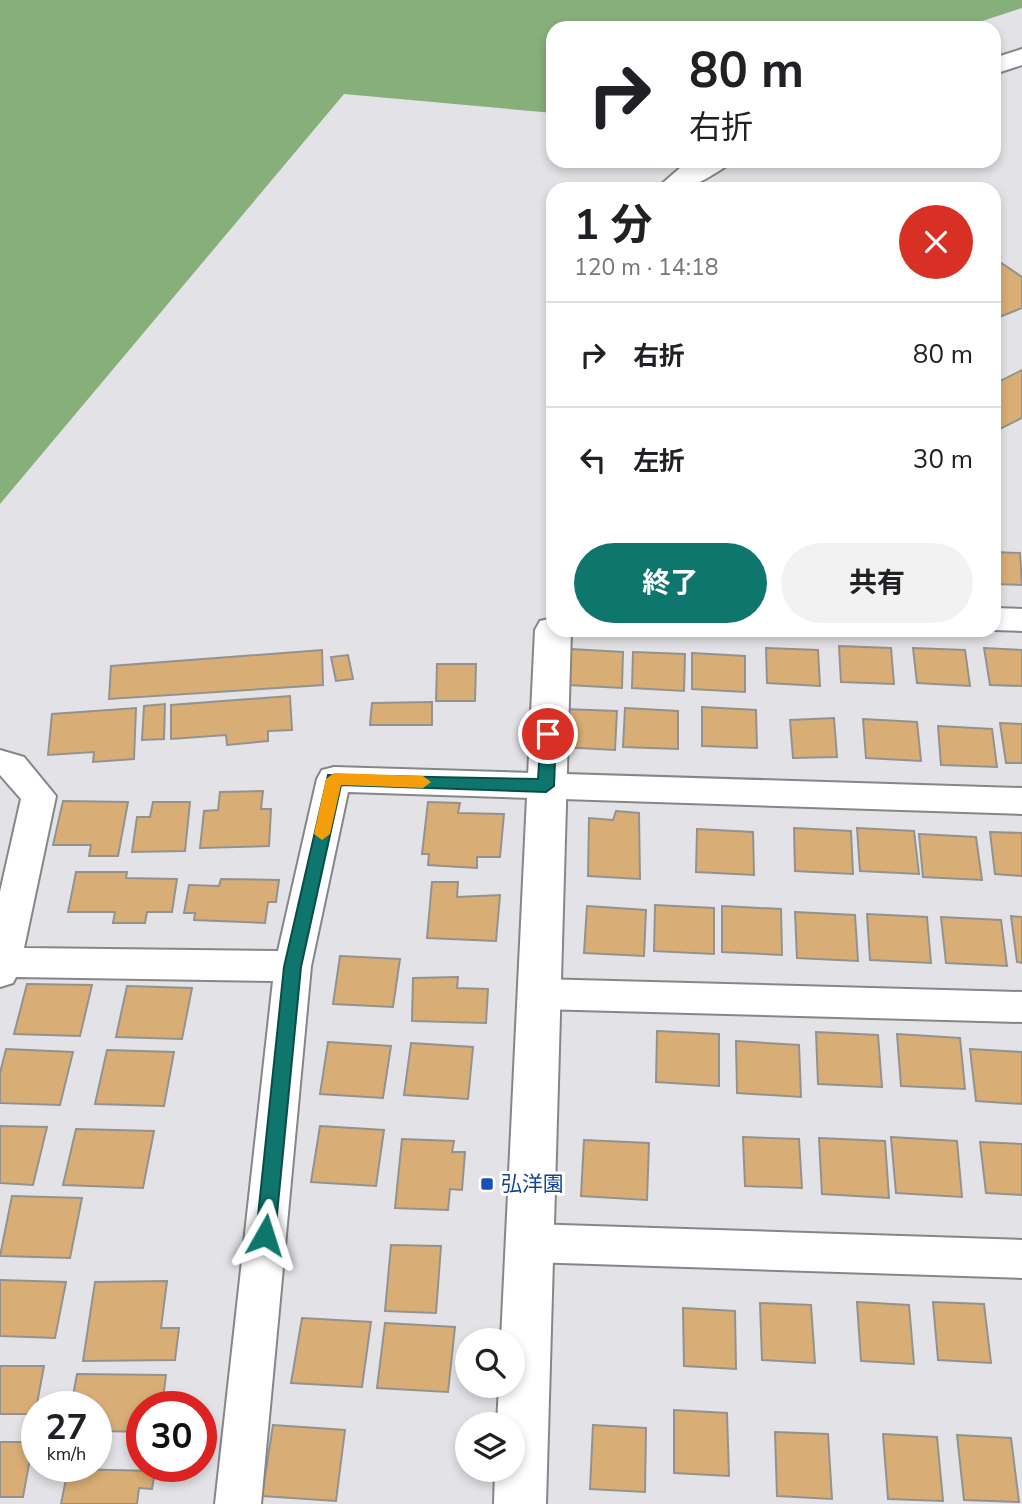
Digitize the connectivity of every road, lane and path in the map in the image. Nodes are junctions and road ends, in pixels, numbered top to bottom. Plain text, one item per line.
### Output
1 (1022, 57) edge
2 (1001, 64) edge
3 (702, 168) edge
4 (679, 182) edge
5 (1001, 620) edge
6 (1022, 620) edge
7 (553, 637) edge
8 (0, 762) edge
9 (546, 786) junction
10 (1022, 801) edge
11 (1, 965) edge
12 (293, 967) junction
13 (540, 994) junction
14 (1022, 1007) edge
15 (530, 1243) junction
16 (1022, 1259) edge
17 (238, 1504) edge
18 (520, 1504) edge

1 - 2 street
3 - 4 street
5 - 6 street
7 - 9 street
8 - 11 street
9 - 10 street
9 - 12 street
9 - 13 street
11 - 12 street
12 - 17 street
13 - 14 street
13 - 15 street
15 - 16 street
15 - 18 street

